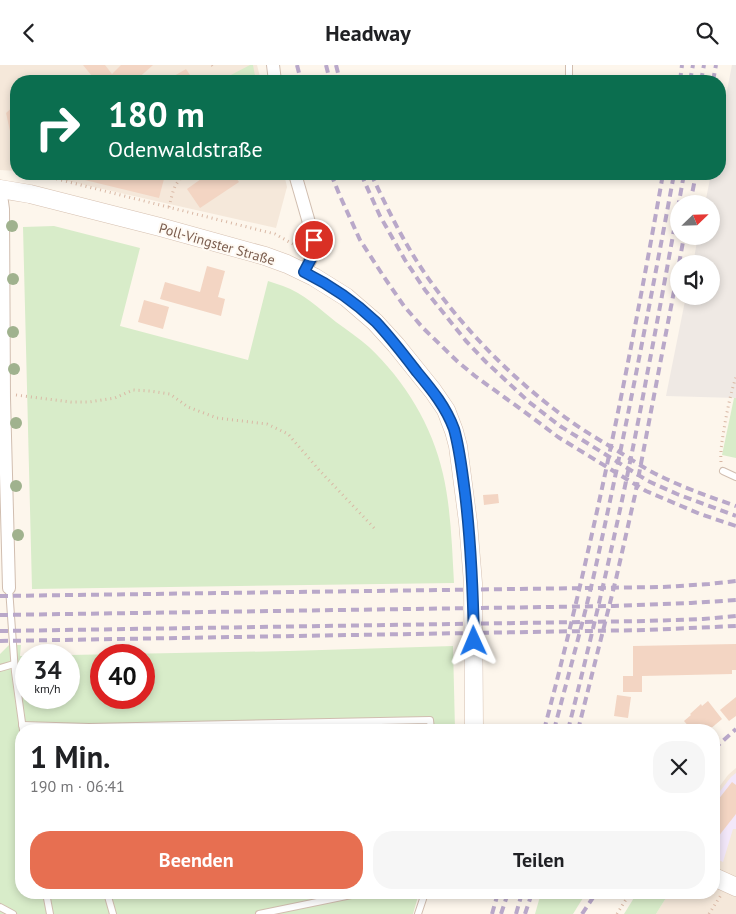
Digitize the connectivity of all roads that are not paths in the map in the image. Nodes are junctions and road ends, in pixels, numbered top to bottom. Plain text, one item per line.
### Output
1 (297, 180) edge
2 (0, 189) edge
3 (304, 272) junction
4 (2, 398) edge
5 (723, 471) road end
6 (736, 477) edge
7 (8, 588) joint
8 (14, 664) junction
9 (0, 668) edge
10 (22, 724) edge
11 (260, 724) edge
12 (430, 724) edge
13 (474, 724) edge
14 (720, 880) edge
15 (736, 887) edge
16 (47, 899) edge
17 (109, 899) edge
18 (332, 899) edge
19 (423, 899) edge
20 (0, 907) edge
21 (13, 914) edge
22 (50, 914) edge
23 (113, 914) edge
24 (259, 914) edge
25 (418, 914) edge

1 - 3 street
2 - 3 street, Poll-Vingster Straße
2 - 4 street
3 - 13 street, Poll-Vingster Straße
4 - 7 street
5 - 6 lane
7 - 8 lane
8 - 9 lane
8 - 10 lane
11 - 12 lane
14 - 15 street
16 - 22 lane
17 - 23 lane
18 - 24 lane
19 - 25 lane
20 - 21 lane

